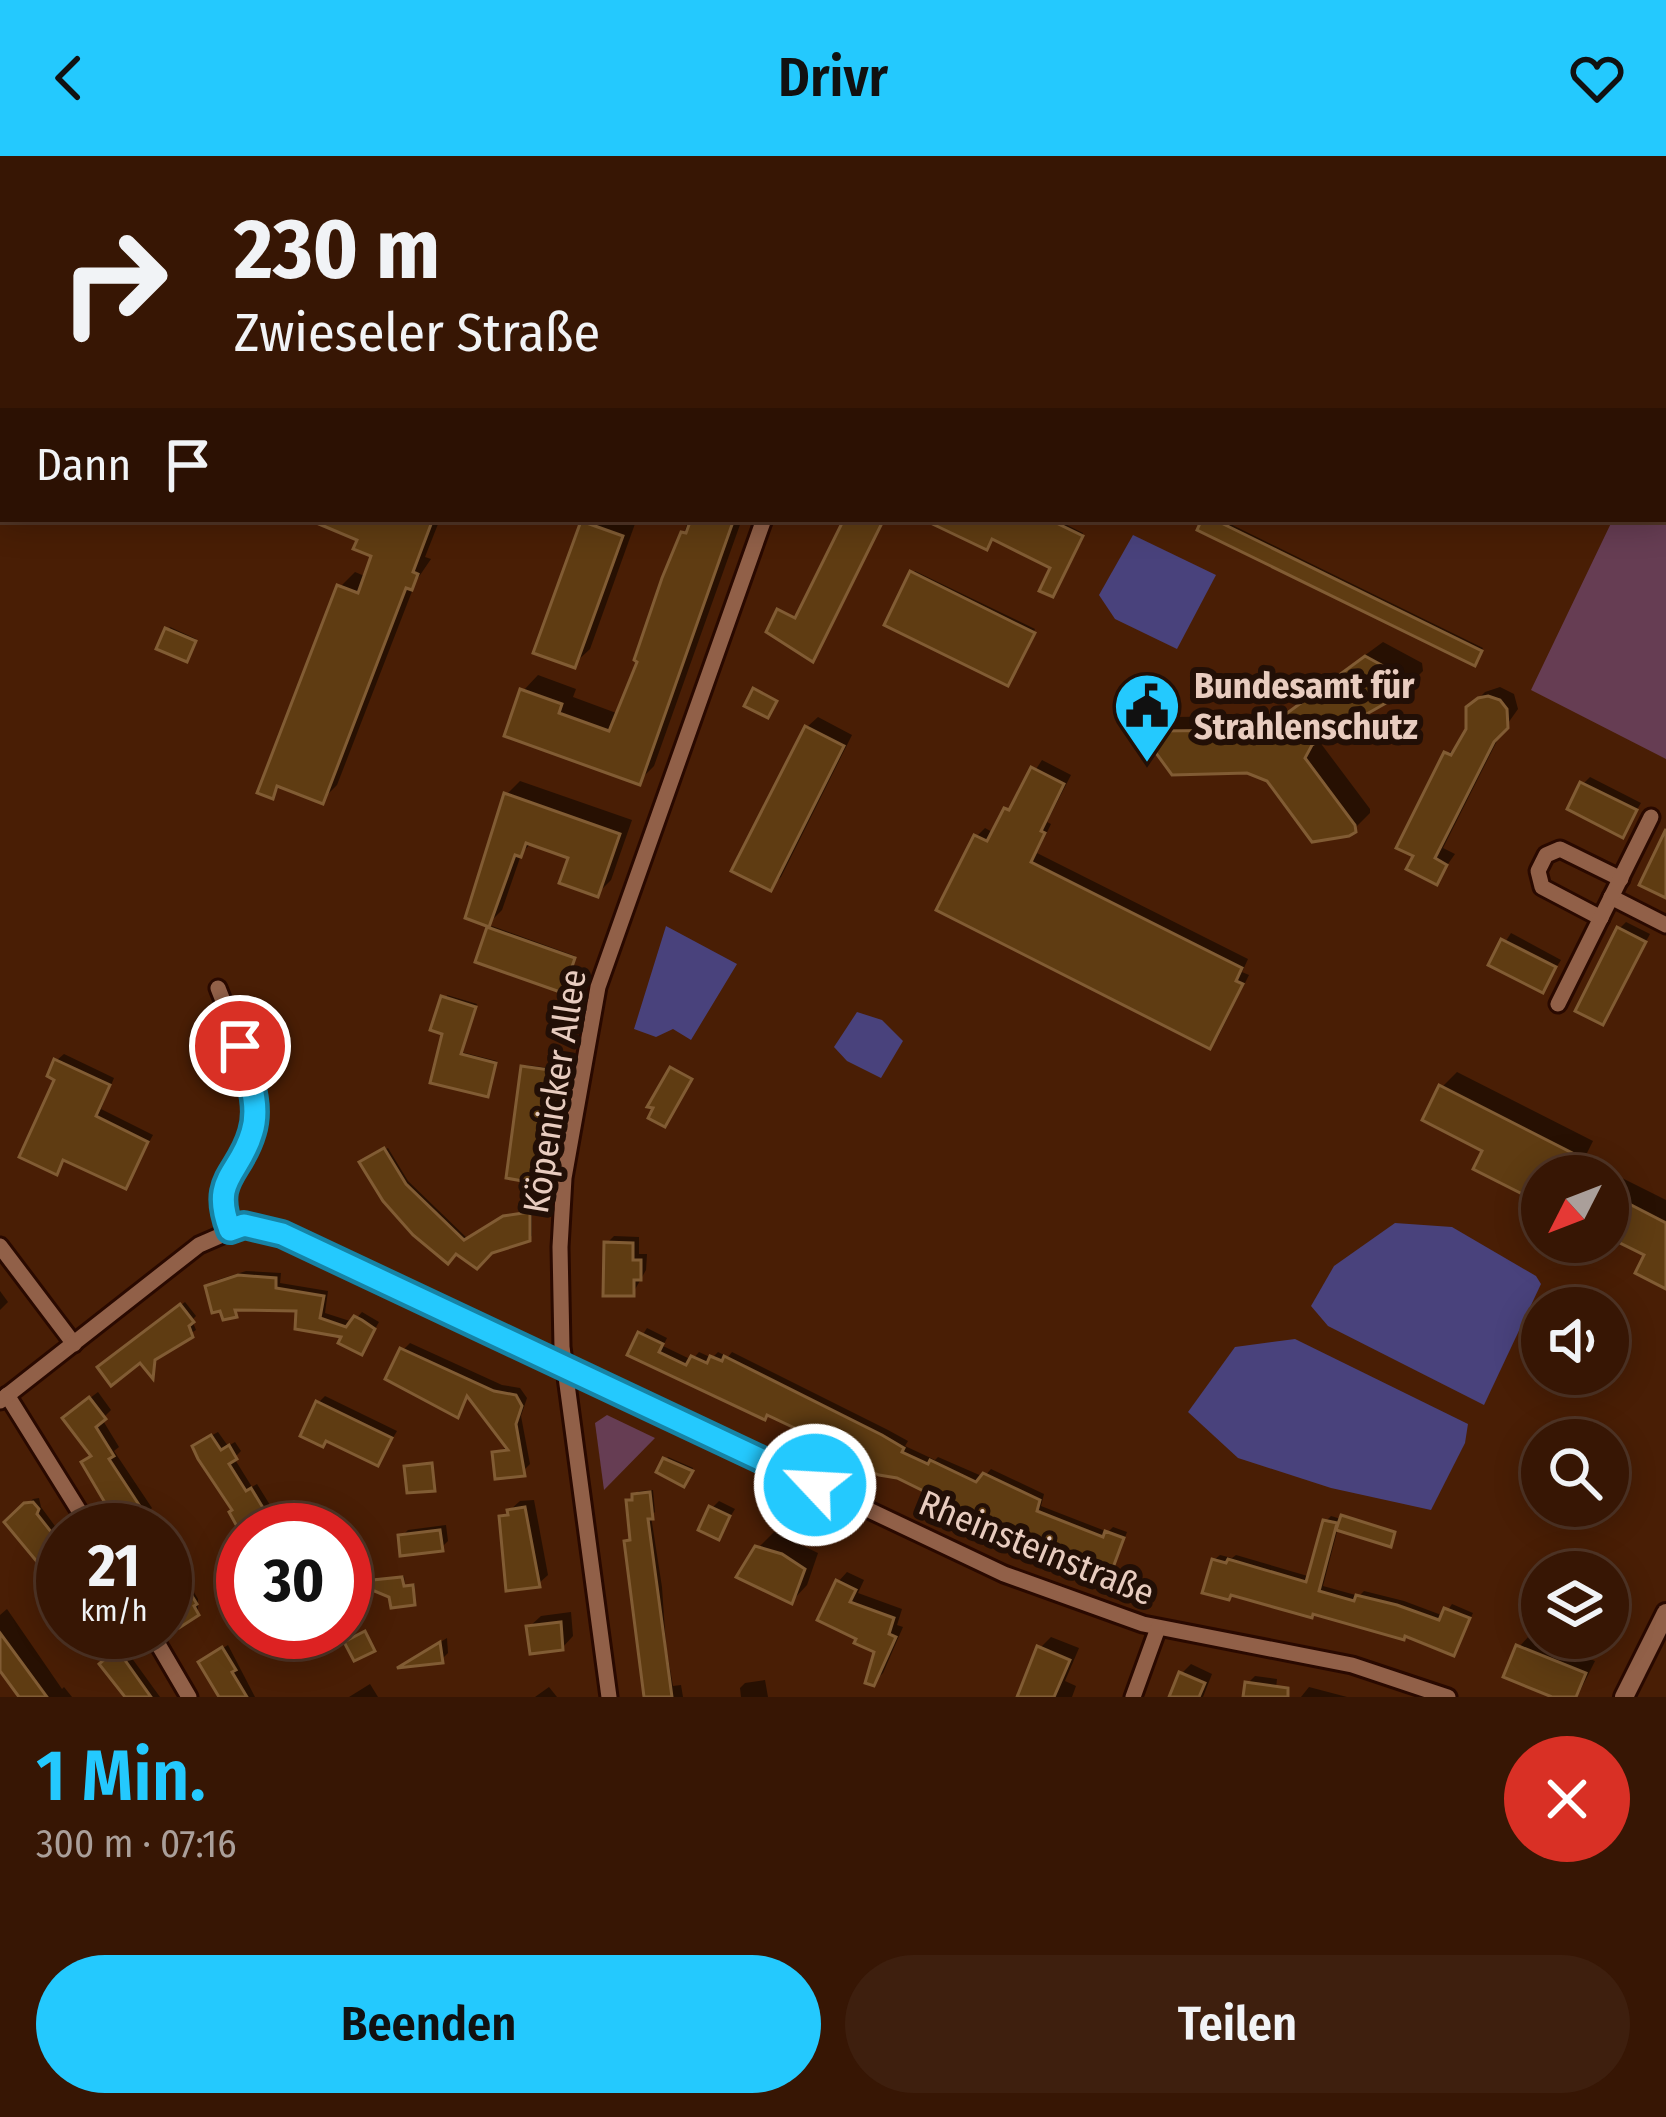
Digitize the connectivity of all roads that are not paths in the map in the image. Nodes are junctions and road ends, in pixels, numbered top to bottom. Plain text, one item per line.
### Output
1 (763, 522) edge
2 (1651, 817) dead end
3 (1621, 879) junction
4 (1611, 897) junction
5 (1601, 918) junction
6 (1666, 925) edge
7 (218, 988) dead end
8 (1558, 1004) dead end
9 (230, 1230) junction
10 (0, 1246) edge
11 (74, 1344) junction
12 (566, 1367) junction
13 (4, 1398) edge
14 (73, 1503) edge
15 (1666, 1613) edge
16 (1158, 1628) junction
17 (167, 1659) edge
18 (189, 1697) edge
19 (609, 1697) edge
20 (1133, 1697) edge
21 (1448, 1697) edge
22 (1624, 1697) edge

1 - 12 street, Köpenicker Allee
2 - 3 street
3 - 4 street
3 - 5 street
4 - 5 street
4 - 6 street
5 - 8 street
7 - 9 street
9 - 11 street
9 - 12 street, Rheinsteinstraße
10 - 11 street
11 - 13 street
12 - 16 street, Rheinsteinstraße
12 - 19 street, Köpenicker Allee
13 - 14 street
15 - 22 street
16 - 20 street
16 - 21 street, Rheinsteinstraße
17 - 18 street

